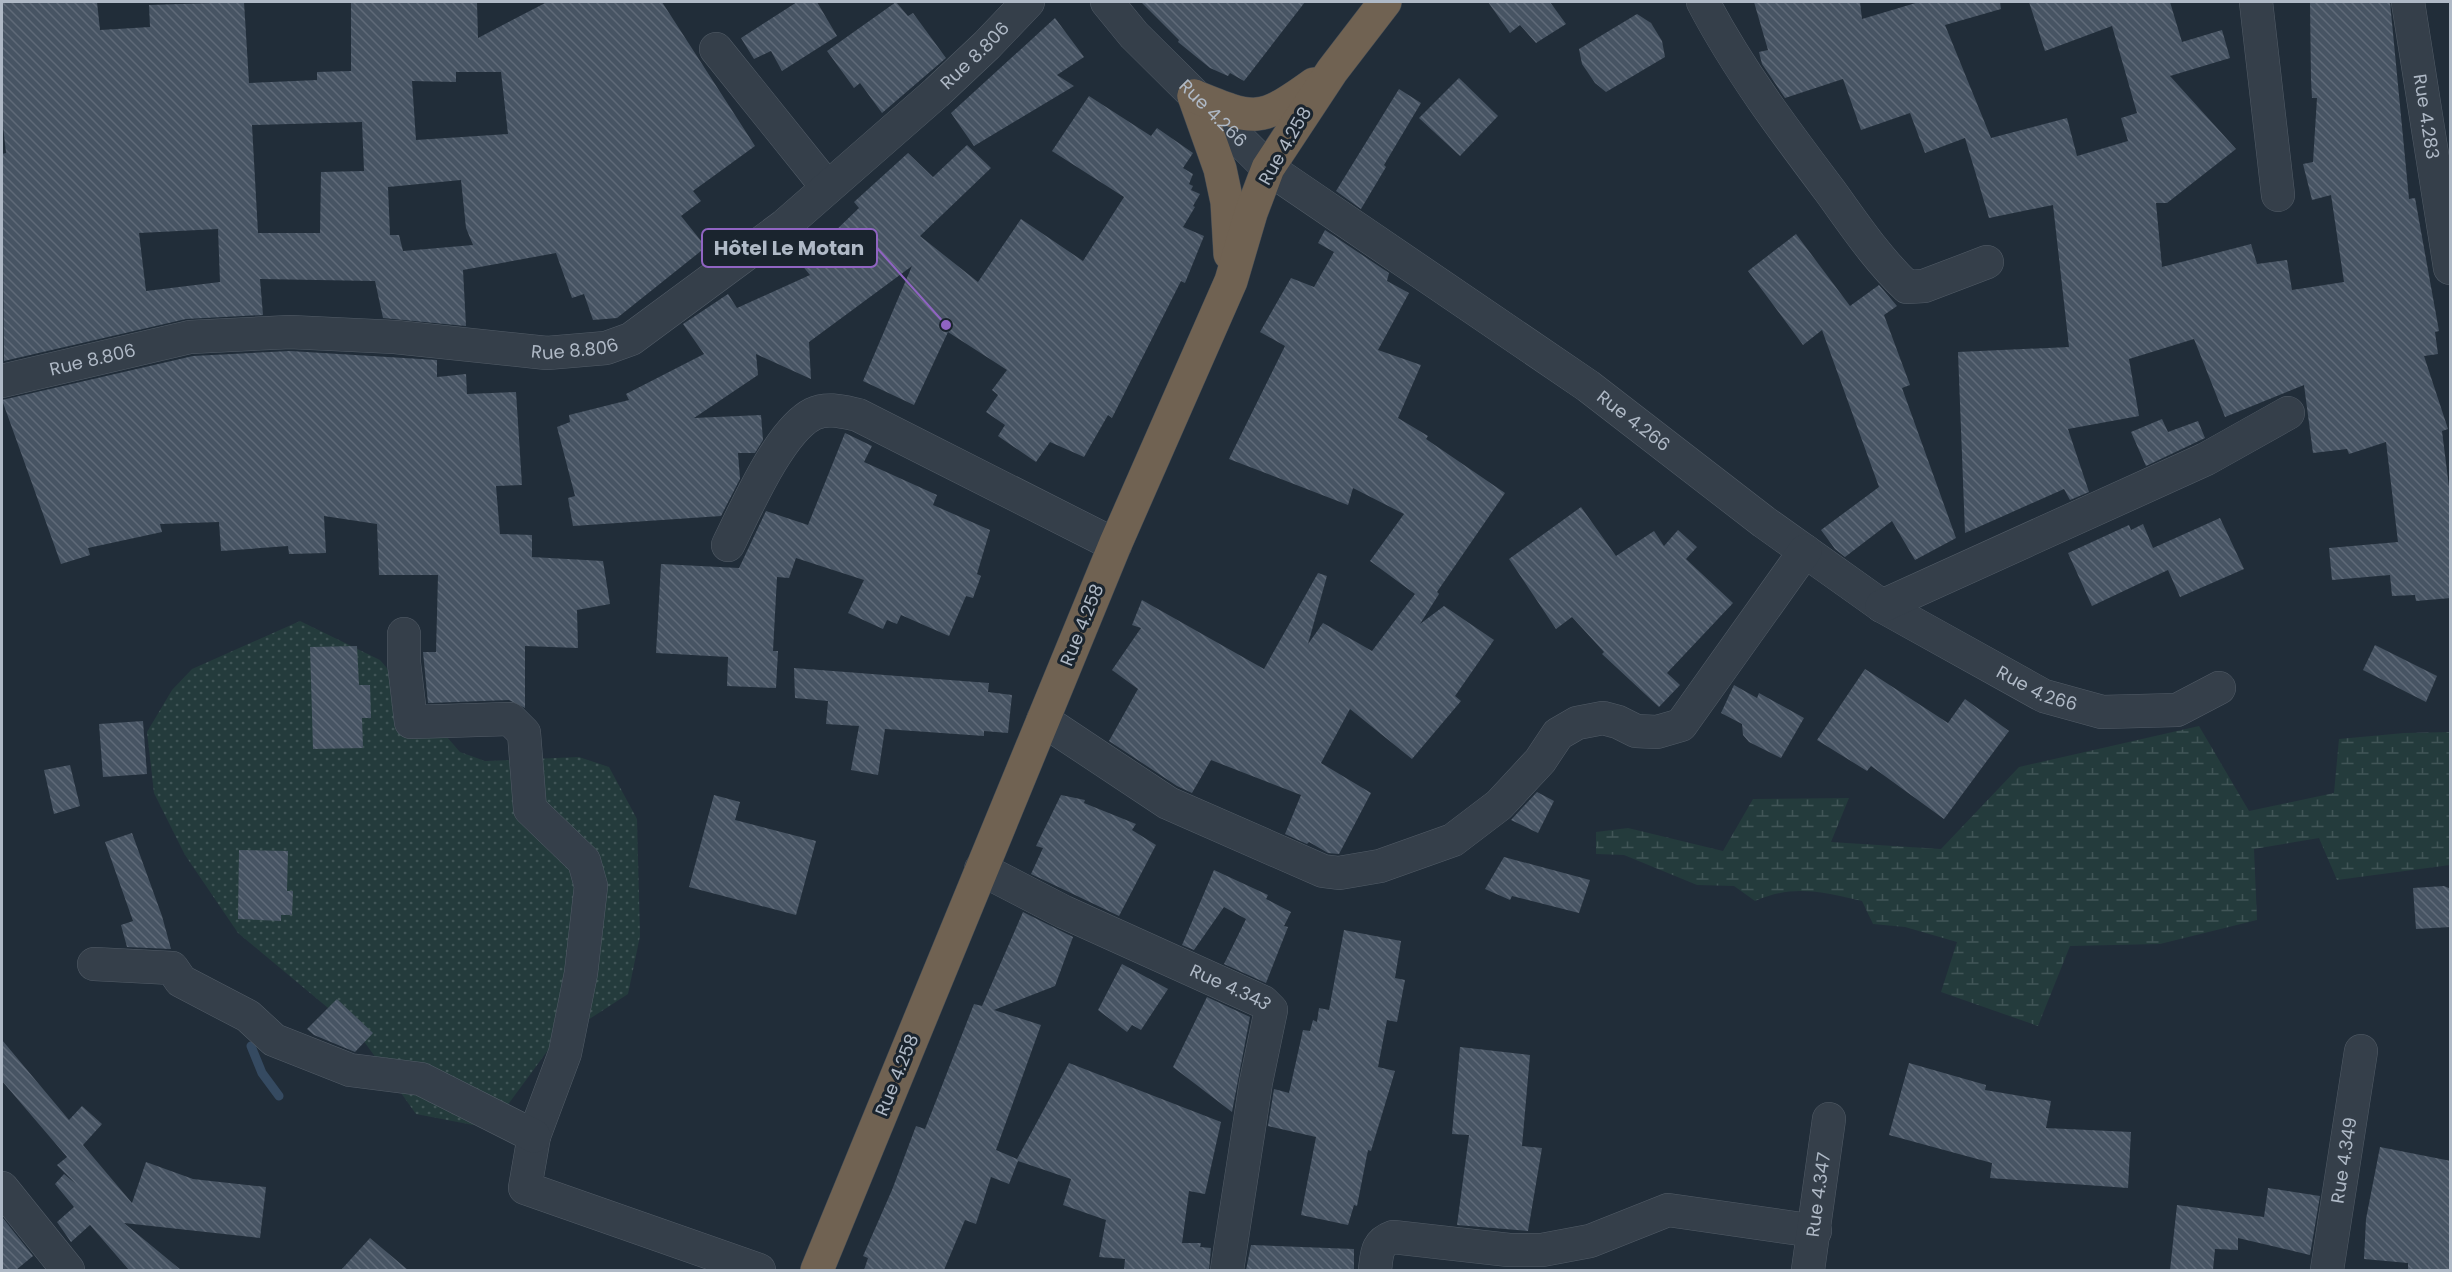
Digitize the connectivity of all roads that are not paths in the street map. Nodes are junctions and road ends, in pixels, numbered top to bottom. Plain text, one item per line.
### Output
1 (1028, 2) edge
2 (1107, 2) edge
3 (1385, 2) edge
4 (1703, 2) edge
5 (2256, 2) edge
6 (2408, 2) edge
7 (716, 49) dead end
8 (1332, 71) junction
9 (1194, 96) junction
10 (1268, 168) junction
11 (827, 188) junction
12 (2278, 195) dead end
13 (1988, 262) dead end
14 (2451, 268) edge
15 (1231, 281) junction
16 (2, 381) edge
17 (2288, 414) dead end
18 (728, 545) dead end
19 (1116, 545) junction
20 (1804, 551) junction
21 (1882, 606) junction
22 (404, 634) dead end
23 (2219, 688) dead end
24 (1043, 720) junction
25 (981, 869) junction
26 (94, 964) dead end
27 (2361, 1051) dead end
28 (1829, 1119) dead end
29 (534, 1136) junction
30 (2, 1188) edge
31 (1815, 1231) junction
32 (1379, 1256) edge
33 (68, 1270) edge
34 (759, 1270) edge
35 (818, 1270) edge
36 (1227, 1270) edge
37 (1808, 1270) edge
38 (2326, 1270) edge

1 - 11 street, Rue 8.806
2 - 9 street, Rue 4.266
3 - 8 highway, Rue 4.258
4 - 13 street
5 - 12 street
6 - 14 street, Rue 4.283
7 - 11 street
8 - 9 highway
8 - 10 highway, Rue 4.258
9 - 10 street, Rue 4.266
9 - 15 highway
10 - 15 highway, Rue 4.258
10 - 20 street, Rue 4.266
11 - 16 street, Rue 8.806
15 - 19 highway, Rue 4.258
17 - 21 street
18 - 19 street
19 - 24 highway, Rue 4.258
20 - 21 street, Rue 4.266
20 - 24 street
21 - 23 street, Rue 4.266
22 - 29 street
24 - 25 highway, Rue 4.258
25 - 35 highway, Rue 4.258
25 - 36 street, Rue 4.343
26 - 29 street
27 - 38 street, Rue 4.349
28 - 31 street, Rue 4.347
29 - 34 street
30 - 33 street
31 - 32 street
31 - 37 street, Rue 4.347

